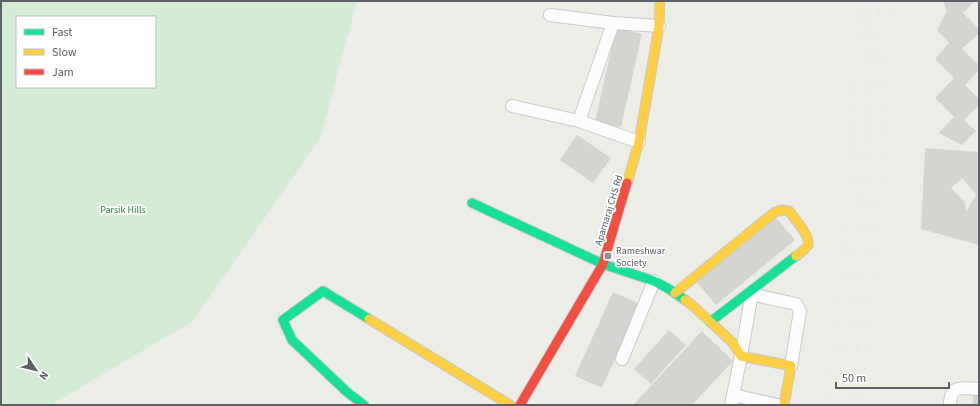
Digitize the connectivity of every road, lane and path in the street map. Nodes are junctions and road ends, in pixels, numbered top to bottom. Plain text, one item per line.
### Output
1 (660, 1) edge
2 (550, 15) dead end
3 (613, 23) junction
4 (659, 26) junction
5 (512, 106) dead end
6 (579, 121) junction
7 (639, 142) junction
8 (472, 203) dead end
9 (603, 264) junction
10 (654, 281) junction
11 (675, 293) junction
12 (710, 322) junction
13 (741, 356) junction
14 (622, 359) dead end
15 (791, 366) junction
16 (979, 388) edge
17 (732, 400) edge
18 (364, 405) edge
19 (510, 405) edge
20 (520, 405) edge
21 (777, 405) edge
22 (784, 405) edge
23 (950, 405) edge

1 - 4 street, Aparnaraj CHS Rd
2 - 3 street
3 - 4 street
3 - 6 street
4 - 7 street, Aparnaraj CHS Rd
5 - 6 street
6 - 7 street
7 - 9 street, Aparnaraj CHS Rd
8 - 9 street
9 - 10 street
9 - 20 street, Aparnaraj CHS Rd
10 - 11 street
10 - 14 street
11 - 12 street
11 - 12 street
12 - 13 street
13 - 15 street
13 - 15 street
13 - 17 street
15 - 22 street
16 - 23 street
17 - 21 street
18 - 19 street

